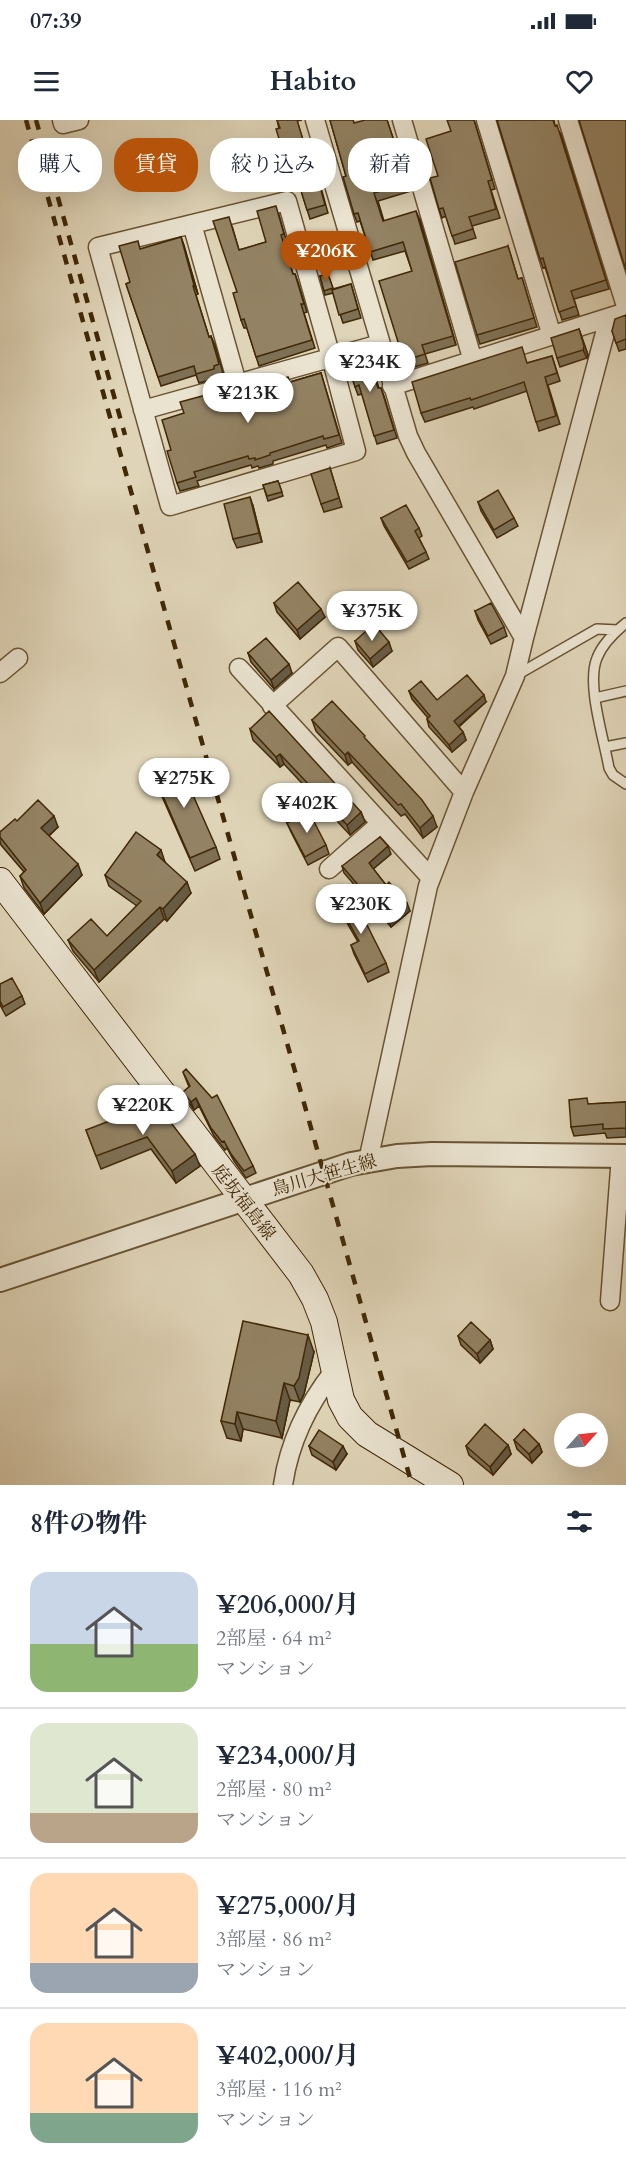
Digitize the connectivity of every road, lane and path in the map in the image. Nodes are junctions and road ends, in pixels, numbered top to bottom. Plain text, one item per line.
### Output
1 (62, 120) edge
2 (79, 120) edge
3 (315, 120) edge
4 (402, 120) edge
5 (486, 120) edge
6 (568, 120) edge
7 (192, 224) junction
8 (626, 306) edge
9 (617, 315) edge
10 (552, 336) junction
11 (380, 344) junction
12 (331, 357) junction
13 (473, 361) junction
14 (237, 383) junction
15 (392, 386) junction
16 (143, 410) junction
17 (626, 623) edge
18 (618, 630) junction
19 (524, 638) junction
20 (18, 658) dead end
21 (239, 668) dead end
22 (0, 673) edge
23 (515, 676) junction
24 (626, 691) edge
25 (596, 698) junction
26 (272, 706) junction
27 (626, 743) edge
28 (605, 747) junction
29 (626, 784) edge
30 (464, 792) junction
31 (381, 823) junction
32 (329, 869) dead end
33 (430, 878) junction
34 (0, 881) edge
35 (624, 1156) edge
36 (368, 1161) junction
37 (241, 1199) junction
38 (0, 1280) edge
39 (610, 1301) dead end
40 (334, 1371) junction
41 (283, 1485) edge
42 (450, 1485) edge

1 - 2 street
3 - 11 street
4 - 13 street
5 - 10 street
6 - 8 street
7 - 12 street
7 - 14 street
7 - 16 street
9 - 10 street
9 - 19 street
10 - 13 street
11 - 12 street
11 - 15 street
12 - 14 street
12 - 16 street
13 - 15 street
14 - 16 street
15 - 19 street
17 - 18 lane
18 - 23 lane
18 - 25 lane
19 - 23 street
20 - 22 street
21 - 26 street
23 - 30 street
24 - 25 lane
25 - 28 lane
26 - 30 street
26 - 31 street
27 - 28 lane
28 - 29 lane
30 - 33 street
31 - 32 street
31 - 33 street
33 - 36 street
34 - 37 main road, 庭坂福島線
35 - 36 street, 鳥川大笹生線
35 - 39 street
36 - 37 street, 鳥川大笹生線
37 - 38 street, 鳥川大笹生線
37 - 40 main road, 庭坂福島線
40 - 41 street
40 - 42 main road, 庭坂福島線

